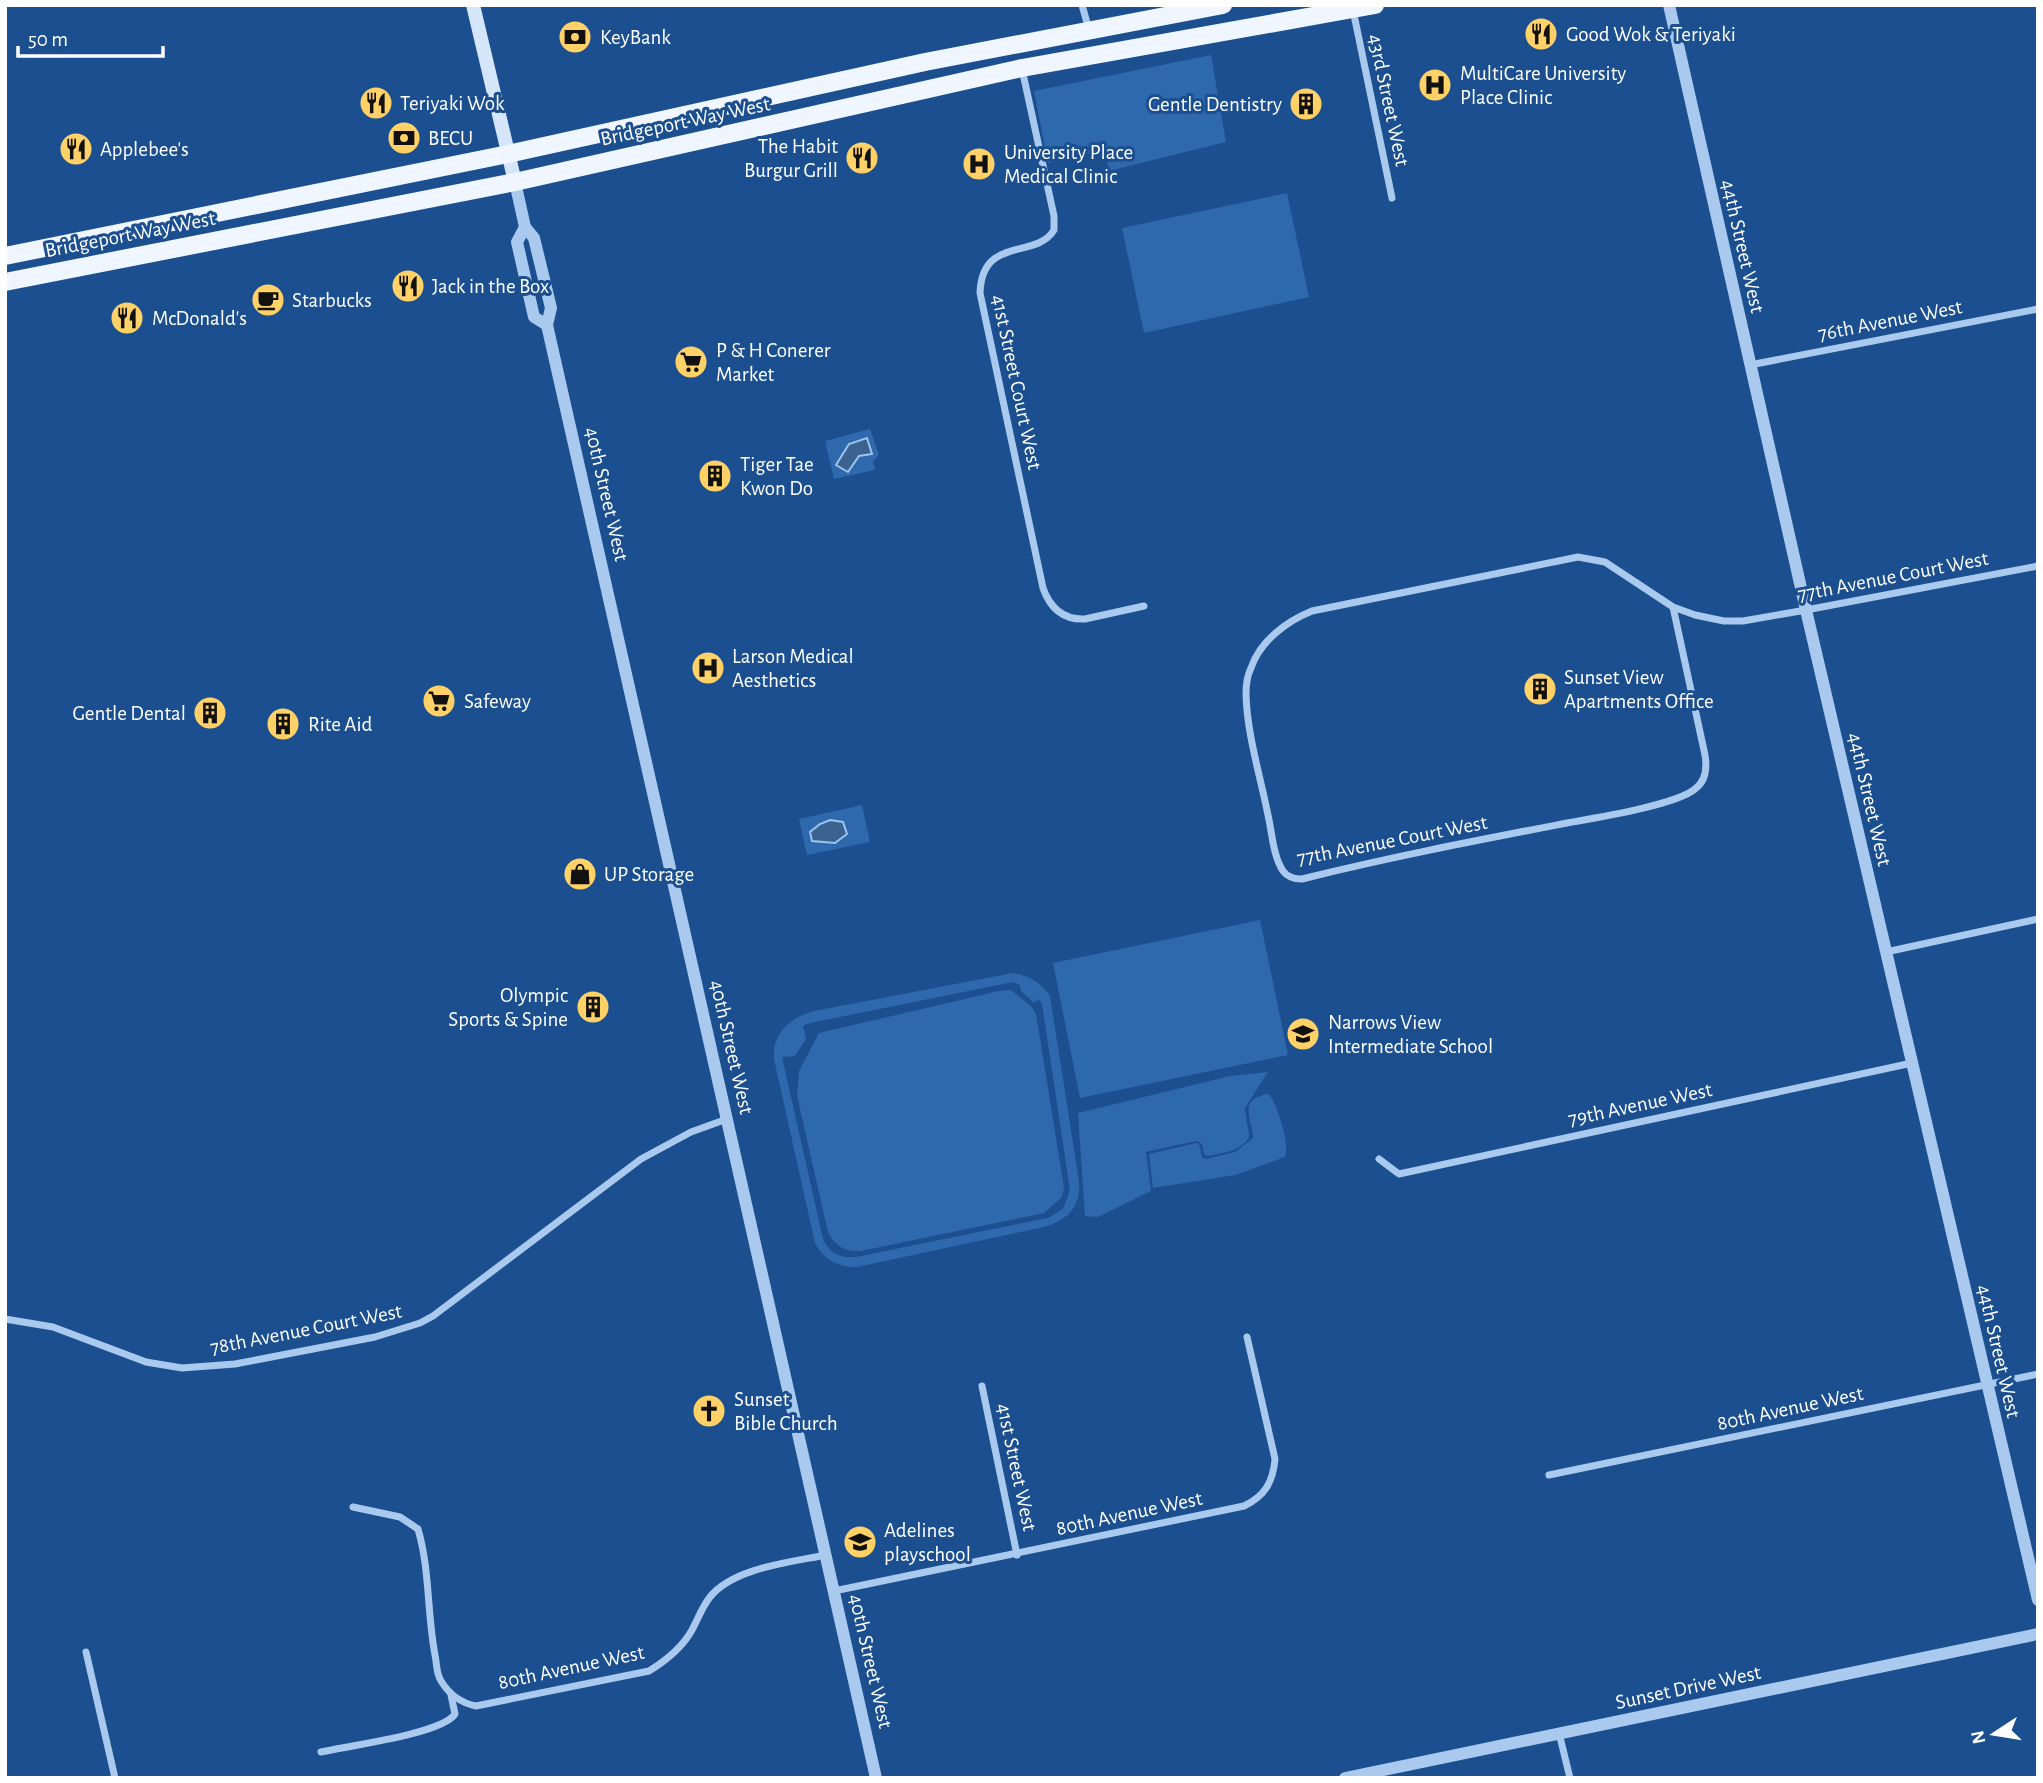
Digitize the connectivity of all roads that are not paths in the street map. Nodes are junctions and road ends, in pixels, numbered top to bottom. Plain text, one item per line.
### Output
1 (474, 5) edge
2 (1082, 5) edge
3 (1223, 5) edge
4 (1375, 5) edge
5 (1669, 5) edge
6 (1352, 9) junction
7 (1089, 31) junction
8 (1022, 68) junction
9 (508, 154) junction
10 (515, 182) junction
11 (1392, 198) dead end
12 (5, 257) edge
13 (5, 282) edge
14 (2038, 309) edge
15 (1750, 365) junction
16 (2038, 566) edge
17 (1144, 606) dead end
18 (1673, 607) junction
19 (1806, 610) junction
20 (2038, 919) edge
21 (1886, 952) junction
22 (1912, 1063) junction
23 (727, 1119) junction
24 (1379, 1159) dead end
25 (5, 1319) edge
26 (1247, 1337) dead end
27 (2038, 1374) edge
28 (1987, 1385) junction
29 (982, 1386) dead end
30 (1549, 1475) dead end
31 (353, 1507) dead end
32 (825, 1555) junction
33 (1017, 1555) junction
34 (834, 1591) junction
35 (2038, 1600) edge
36 (2038, 1634) edge
37 (86, 1652) dead end
38 (450, 1691) junction
39 (1559, 1733) junction
40 (321, 1752) dead end
41 (1375, 1775) edge
42 (115, 1778) edge
43 (876, 1778) edge
44 (1345, 1778) edge
45 (1570, 1778) edge

1 - 9 main road, 40th Street West
2 - 7 street
3 - 7 main road, Bridgeport Way West
4 - 6 main road, Bridgeport Way West
5 - 15 street, 44th Street West
6 - 8 main road, Bridgeport Way West
6 - 11 street, 43rd Street West
7 - 9 main road, Bridgeport Way West
8 - 10 main road, Bridgeport Way West
8 - 17 street, 41st Street Court West
9 - 10 main road, 40th Street West
9 - 12 main road, Bridgeport Way West
10 - 13 main road, Bridgeport Way West
10 - 23 street, 40th Street West
14 - 15 street, 76th Avenue West
15 - 19 street, 44th Street West
16 - 19 street, 77th Avenue Court West
18 - 18 street, 77th Avenue Court West
18 - 19 street, 77th Avenue Court West
19 - 21 street, 44th Street West
20 - 21 street
21 - 22 street, 44th Street West
22 - 24 street, 79th Avenue West
22 - 28 street, 44th Street West
23 - 25 street, 78th Avenue Court West
23 - 32 street, 40th Street West
26 - 33 street, 80th Avenue West
27 - 28 street, 80th Avenue West
28 - 30 street, 80th Avenue West
28 - 35 street, 44th Street West
29 - 33 street, 41st Street West
31 - 38 street
32 - 34 street, 40th Street West
32 - 38 street, 80th Avenue West
33 - 34 street, 80th Avenue West
34 - 43 street, 40th Street West
36 - 39 street, Sunset Drive West
37 - 42 street
38 - 40 street
39 - 41 street, Sunset Drive West
39 - 45 street
41 - 44 street, Sunset Drive West

